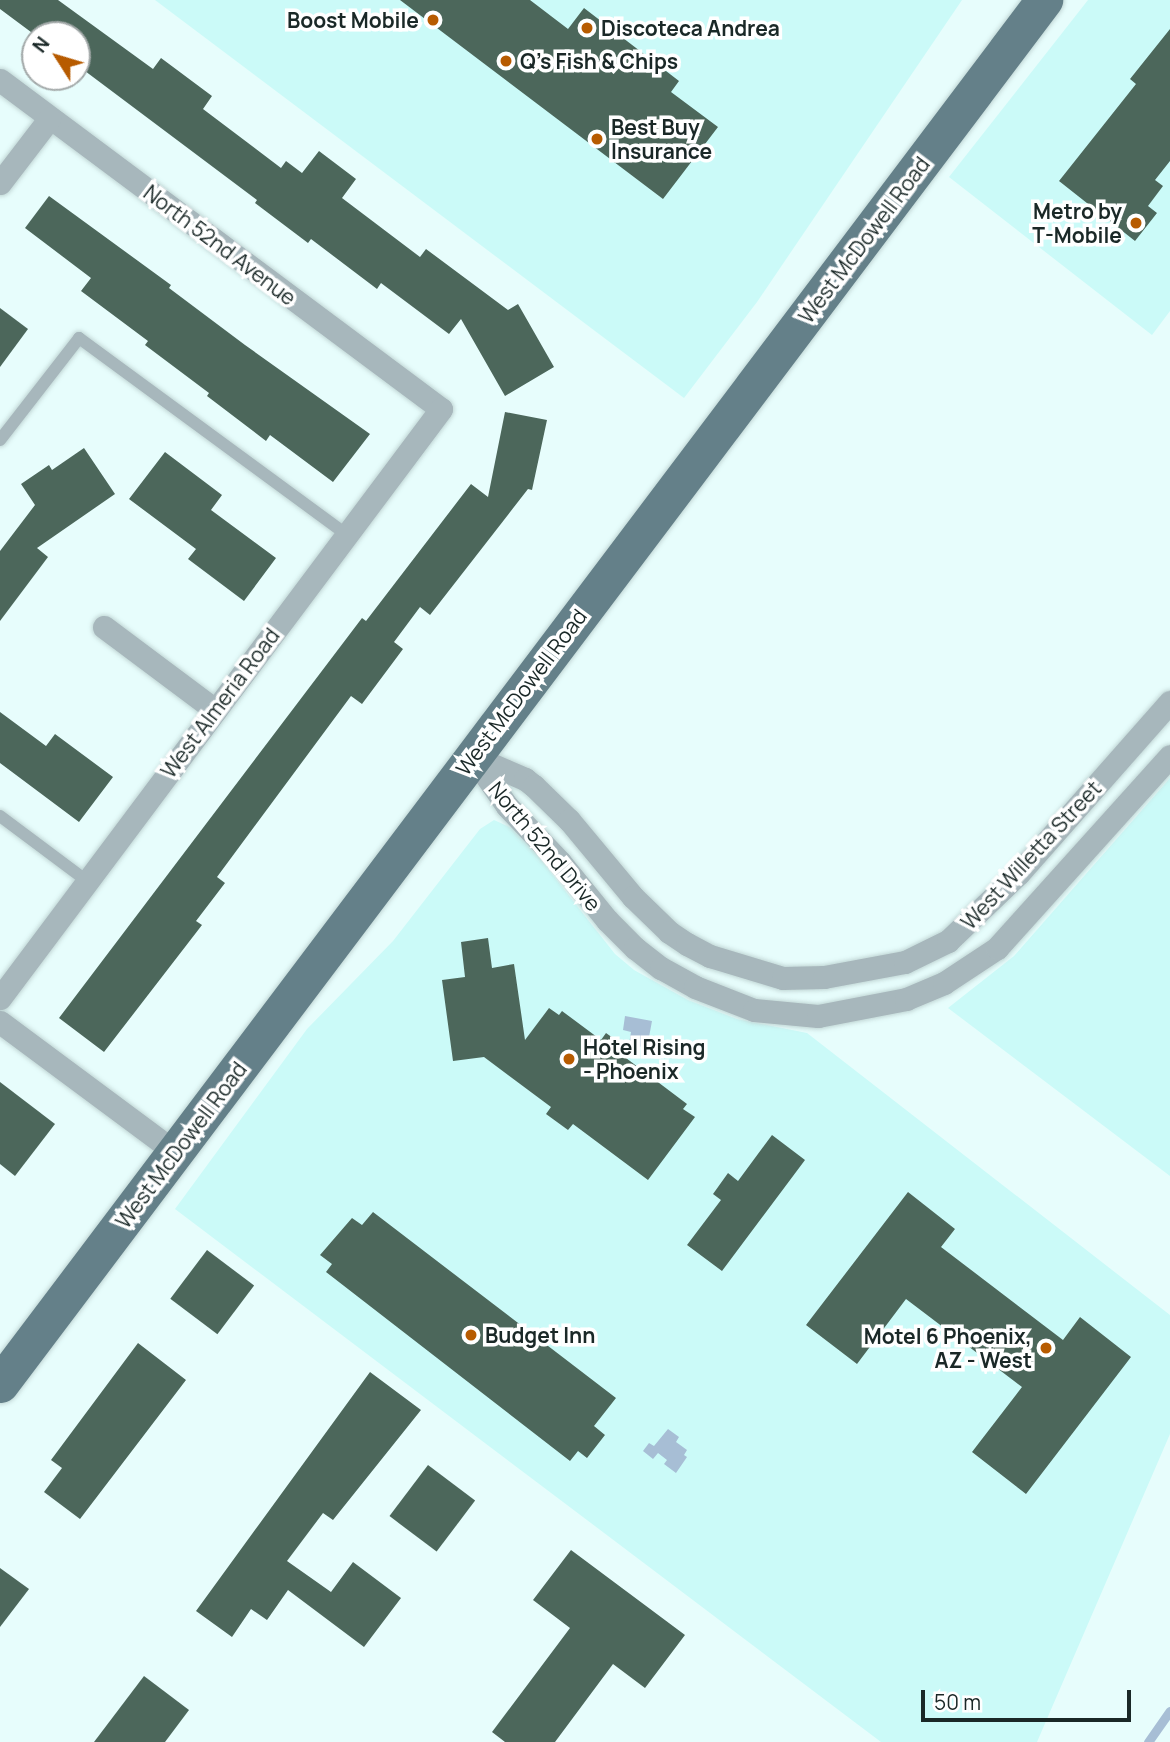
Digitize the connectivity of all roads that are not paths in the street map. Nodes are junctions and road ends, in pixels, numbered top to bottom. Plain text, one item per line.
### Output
1 (1044, 0) edge
2 (0, 80) edge
3 (49, 119) junction
4 (0, 183) edge
5 (441, 409) joint
6 (0, 440) edge
7 (347, 535) junction
8 (104, 627) dead end
9 (1170, 702) edge
10 (215, 710) junction
11 (472, 756) junction
12 (1170, 756) edge
13 (0, 816) edge
14 (87, 881) junction
15 (783, 978) joint
16 (0, 998) edge
17 (781, 1012) joint
18 (0, 1022) edge
19 (175, 1152) junction
20 (0, 1384) edge

1 - 11 main road, West McDowell Road
2 - 3 street, North 52nd Avenue
3 - 4 street
3 - 5 street, North 52nd Avenue
5 - 7 street, West Almeria Road
6 - 7 lane
7 - 10 street, West Almeria Road
8 - 10 street
9 - 15 street, West Willetta Street
10 - 14 street, West Almeria Road
11 - 15 street, North 52nd Drive
11 - 17 street, North 52nd Drive
11 - 19 main road, West McDowell Road
12 - 17 street, West Willetta Street
13 - 14 lane
14 - 16 street, West Almeria Road
18 - 19 street
19 - 20 main road, West McDowell Road

